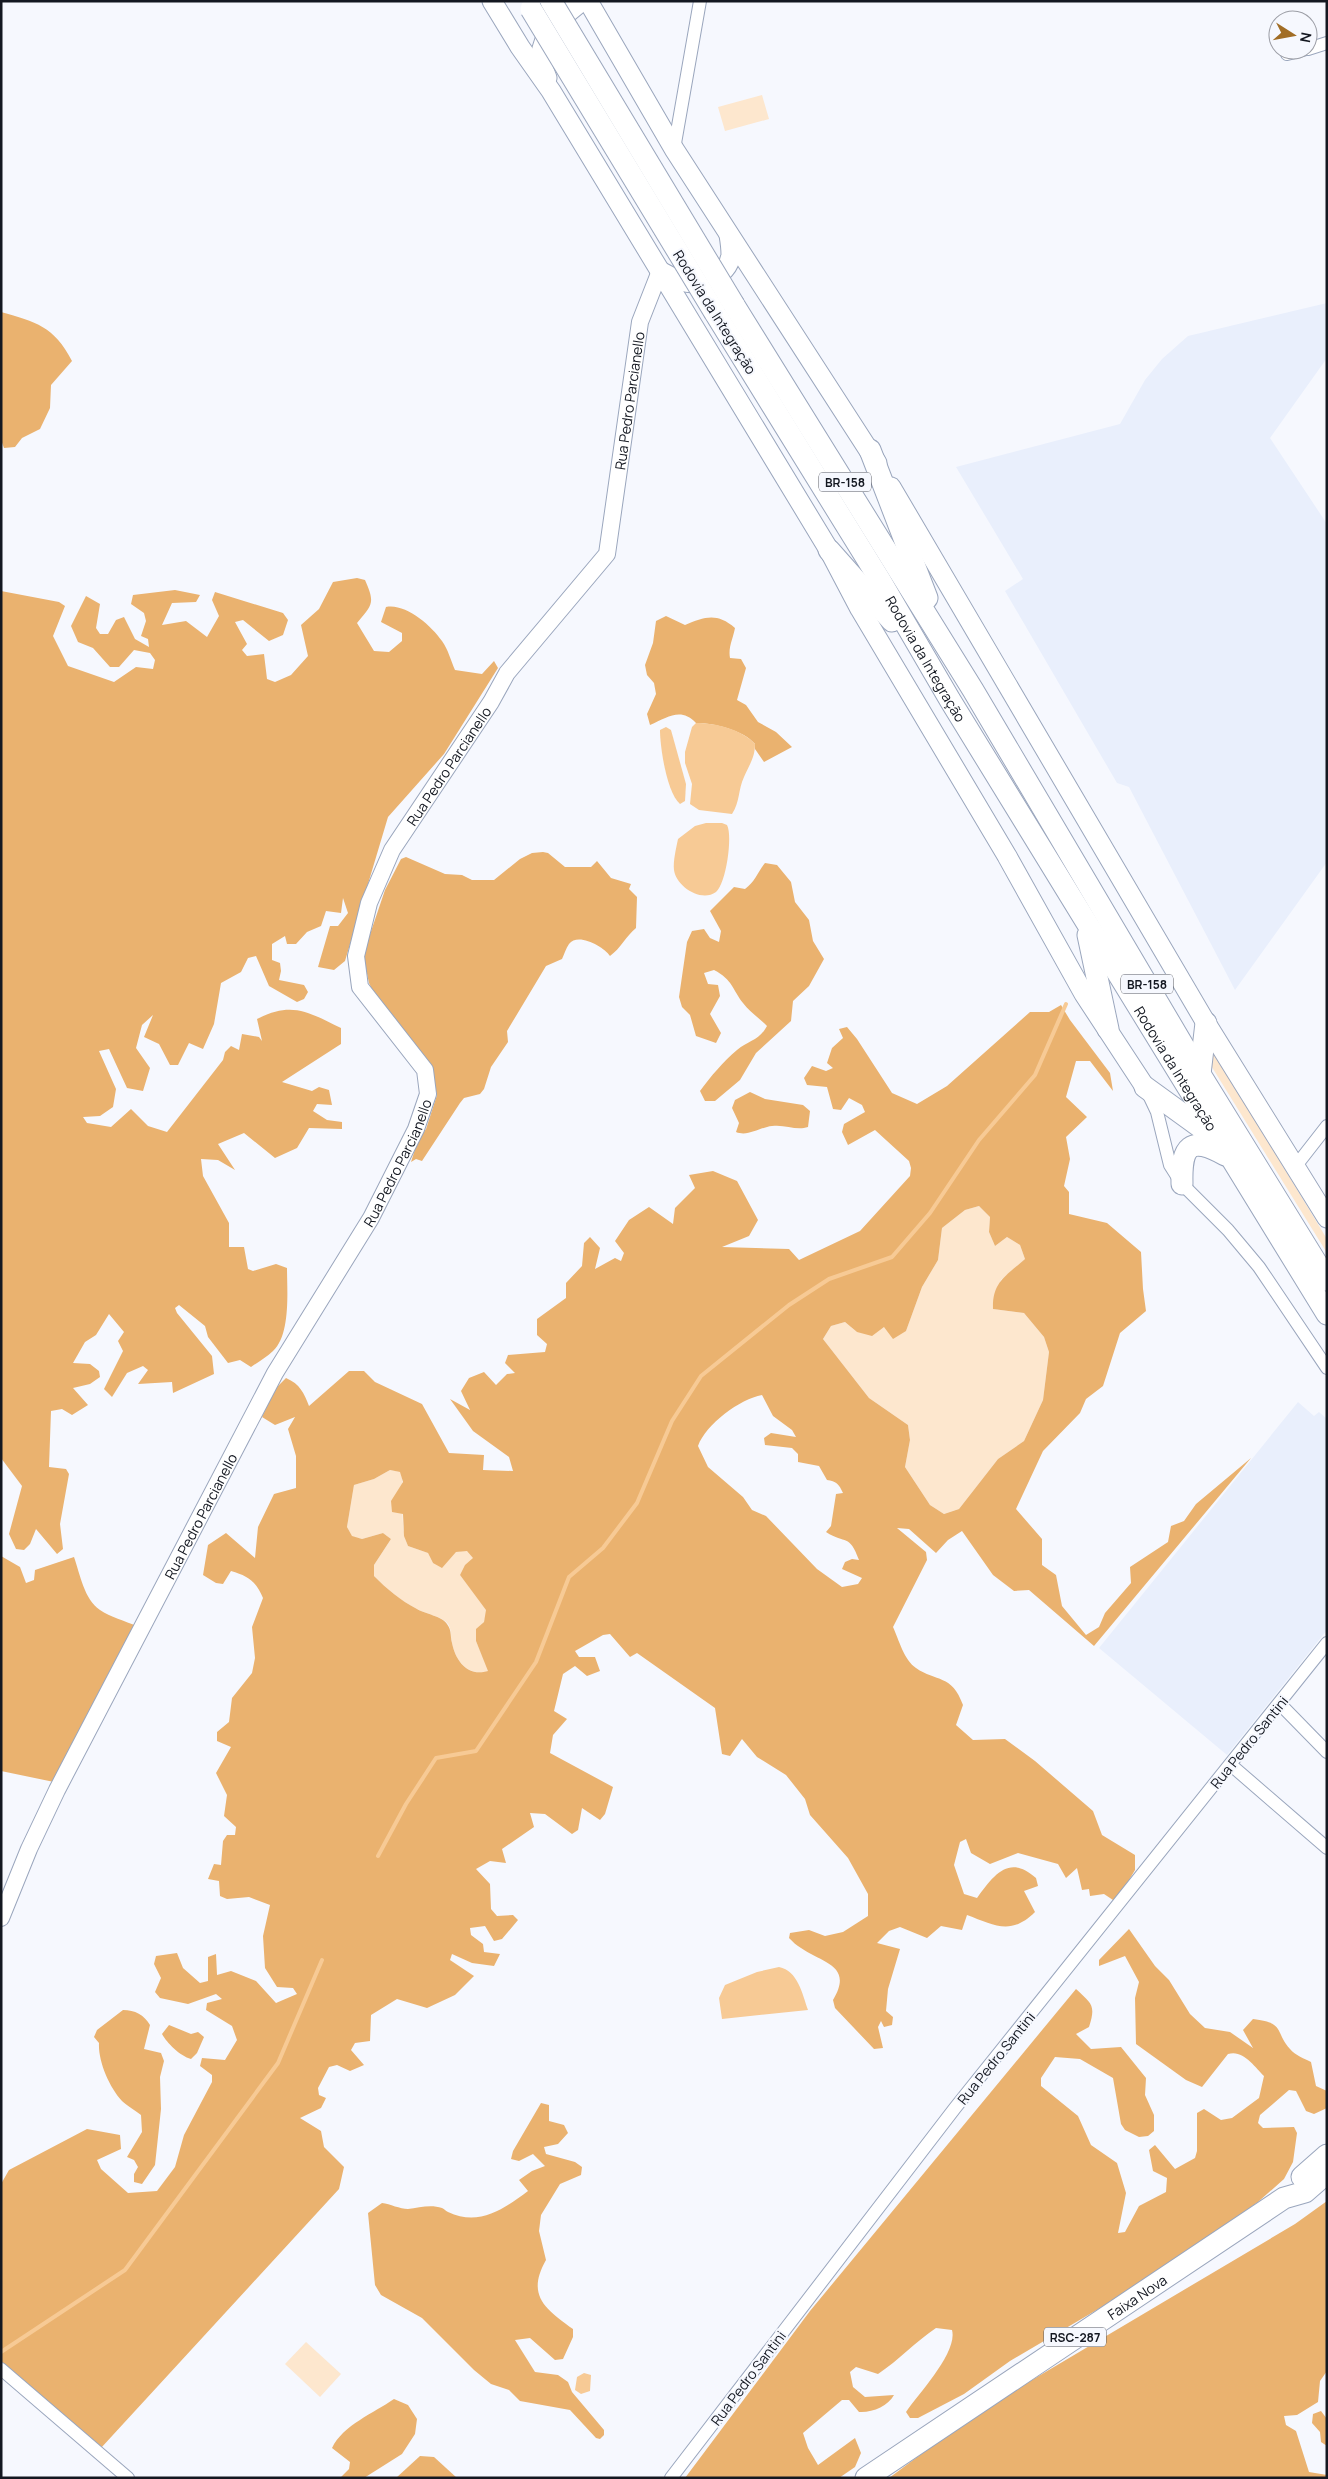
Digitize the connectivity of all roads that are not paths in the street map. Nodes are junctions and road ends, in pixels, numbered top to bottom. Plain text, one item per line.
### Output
1 (492, 1) edge
2 (551, 1) edge
3 (582, 1) edge
4 (588, 1) edge
5 (700, 1) edge
6 (529, 5) edge
7 (551, 91) junction
8 (674, 150) junction
9 (730, 235) junction
10 (660, 271) junction
11 (725, 309) junction
12 (870, 450) junction
13 (829, 550) junction
14 (954, 660) junction
15 (950, 700) junction
16 (1085, 920) junction
17 (1206, 1023) junction
18 (1108, 1029) junction
19 (1200, 1074) junction
20 (1145, 1086) junction
21 (1327, 1126) edge
22 (1227, 1151) junction
23 (1295, 1167) junction
24 (1182, 1184) junction
25 (1327, 1218) edge
26 (1327, 1280) edge
27 (1327, 1314) edge
28 (1327, 1368) edge
29 (1327, 1643) edge
30 (1280, 1704) junction
31 (1327, 1752) edge
32 (1231, 1765) junction
33 (1327, 1848) edge
34 (1, 1918) edge
35 (1327, 2155) edge
36 (1327, 2173) edge
37 (1284, 2198) junction
38 (1, 2369) edge
39 (128, 2478) edge
40 (671, 2478) edge
41 (866, 2478) edge

1 - 7 main road, BR-158
2 - 11 highway, Rodovia da Integração / BR-158, bridge
3 - 7 main road
4 - 8 main road, BR-158
5 - 8 street
6 - 11 highway, Rodovia da Integração / BR-158, bridge
7 - 10 main road, BR-158
8 - 9 main road, BR-158
9 - 10 main road
9 - 12 main road, BR-158
10 - 13 main road, BR-158
10 - 34 street, Rua Pedro Parcianello
11 - 14 highway, Rodovia da Integração / BR-158
11 - 15 highway, Rodovia da Integração / BR-158
12 - 14 highway, BR-158
12 - 17 main road, BR-158
13 - 15 highway, BR-158
13 - 18 main road, BR-158
14 - 19 highway, Rodovia da Integração / BR-158
15 - 16 highway, Rodovia da Integração / BR-158
16 - 18 highway, BR-158
16 - 22 highway, Rodovia da Integração / BR-158
17 - 19 highway
17 - 23 main road, BR-158
18 - 20 main road, BR-158
19 - 26 highway, Rodovia da Integração / BR-158
20 - 22 highway, BR-158
20 - 24 street, BR-158
21 - 23 street
22 - 24 highway, BR-158
22 - 27 highway, Rodovia da Integração / BR-158
23 - 25 main road, BR-158
24 - 28 street, BR-158
29 - 30 street, Rua Pedro Santini
30 - 31 street
30 - 32 street, Rua Pedro Santini
32 - 33 street
32 - 40 street, Rua Pedro Santini
35 - 37 highway, Faixa Nova / RSC-287
36 - 37 highway, Faixa Nova / RSC-287
37 - 41 highway, Faixa Nova / RSC-287
38 - 39 street

